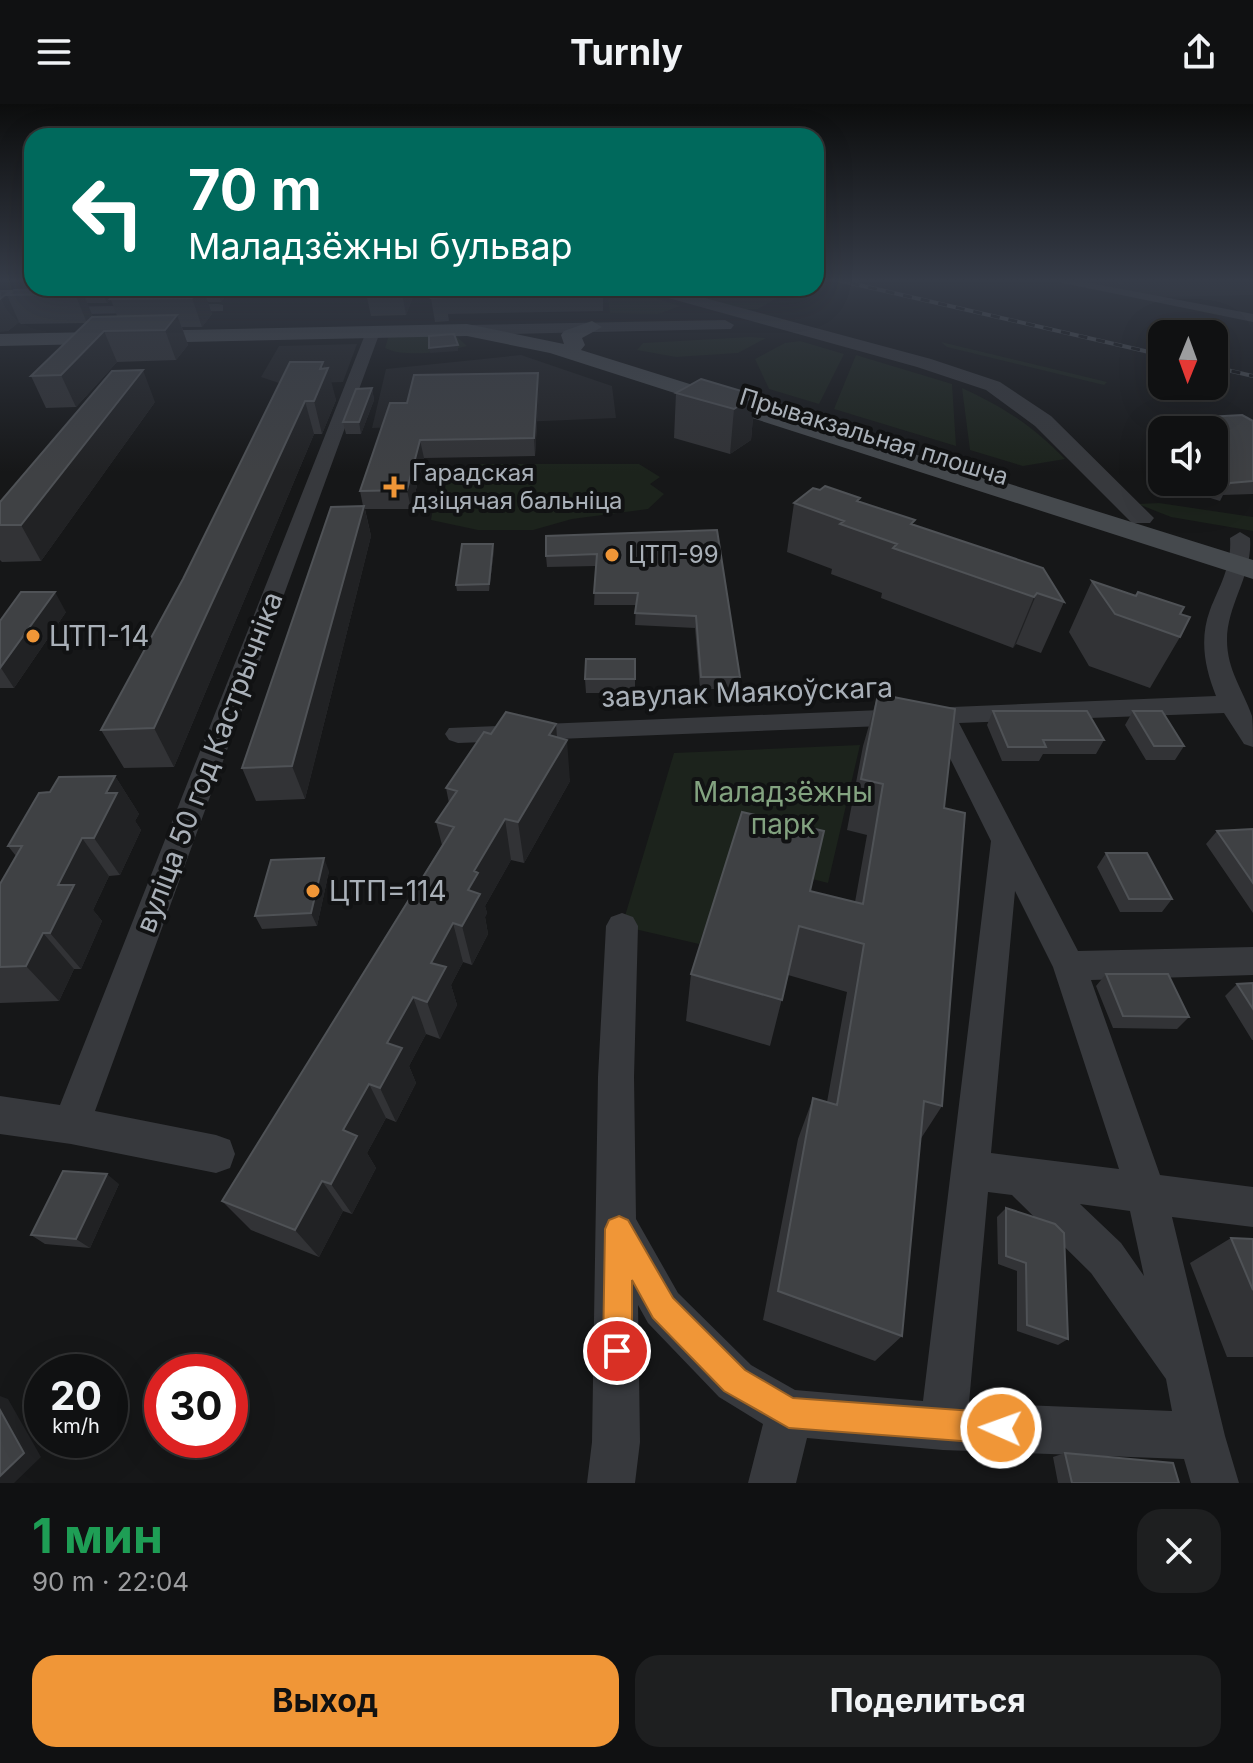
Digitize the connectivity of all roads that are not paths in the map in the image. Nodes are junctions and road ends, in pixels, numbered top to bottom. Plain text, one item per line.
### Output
1 (369, 343) edge
2 (534, 343) edge
3 (606, 343) edge
4 (847, 343) edge
5 (1141, 518) junction
6 (1247, 552) edge
7 (1231, 704) junction
8 (942, 716) junction
9 (458, 734) dead end
10 (1253, 738) edge
11 (1005, 841) junction
12 (622, 926) dead end
13 (1253, 961) edge
14 (1069, 966) junction
15 (0, 1115) edge
16 (71, 1125) junction
17 (216, 1154) dead end
18 (971, 1170) junction
19 (1022, 1177) junction
20 (1147, 1194) junction
21 (1253, 1207) edge
22 (619, 1229) junction
23 (1187, 1375) junction
24 (789, 1413) junction
25 (943, 1426) junction
26 (1201, 1436) junction
27 (611, 1483) edge
28 (772, 1483) edge
29 (1215, 1483) edge

1 - 16 street, вуліца 50 год Кастрычніка
2 - 6 main road, Прывакзальная плошча
3 - 5 main road, Прывакзальная плошча
4 - 5 street
5 - 6 main road, Прывакзальная плошча
6 - 7 street
7 - 8 street, завулак Маякоўскага
7 - 10 street
8 - 9 street, завулак Маякоўскага
8 - 11 street
11 - 14 street
11 - 18 street
12 - 22 street
13 - 14 street
14 - 20 street
15 - 16 street
16 - 17 street
18 - 19 street
18 - 25 street
19 - 20 street
19 - 23 street
20 - 21 street
20 - 23 street
22 - 24 street
22 - 27 street
23 - 26 street
24 - 25 street
24 - 28 street
25 - 26 street
26 - 29 street

